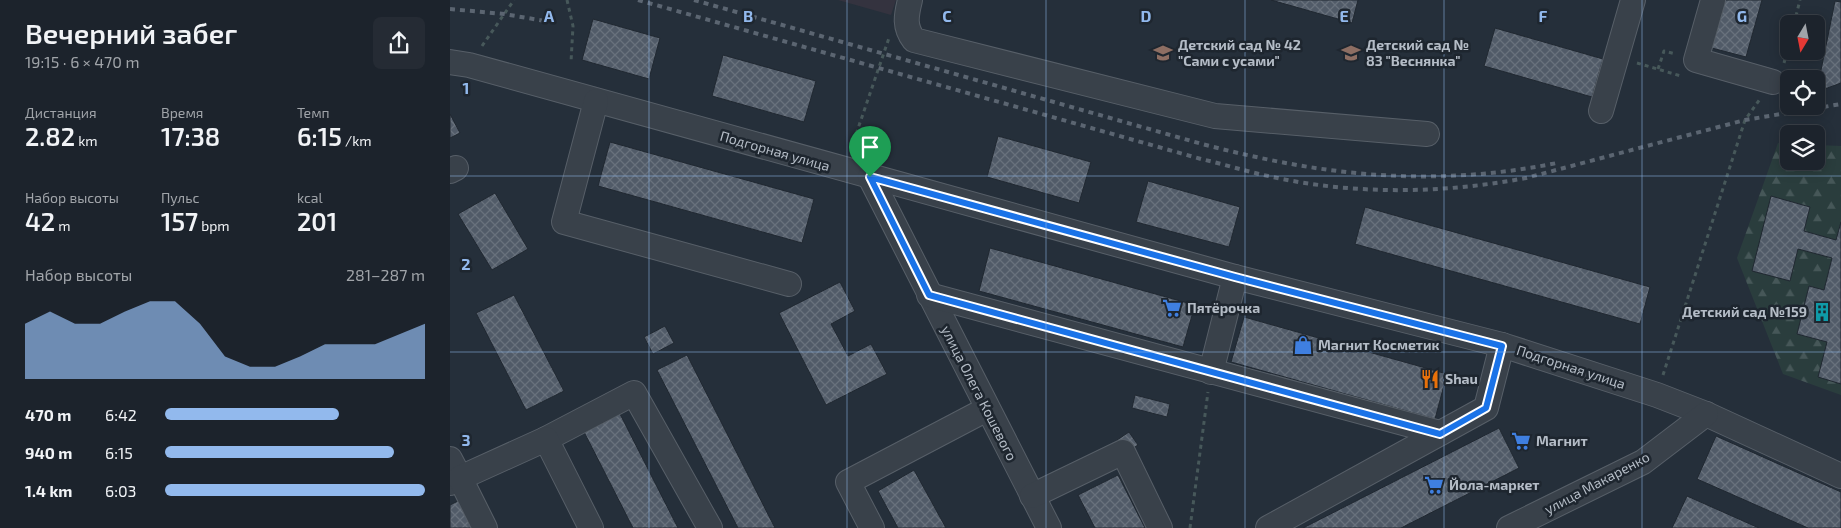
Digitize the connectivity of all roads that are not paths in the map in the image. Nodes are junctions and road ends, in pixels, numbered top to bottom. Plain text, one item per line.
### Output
1 (910, 0) edge
2 (1633, 0) edge
3 (1713, 0) edge
4 (460, 63) edge
5 (1773, 82) dead end
6 (596, 101) junction
7 (1601, 111) dead end
8 (1427, 134) dead end
9 (870, 177) junction
10 (1235, 277) junction
11 (789, 284) dead end
12 (929, 295) junction
13 (1502, 346) junction
14 (1210, 372) junction
15 (987, 409) junction
16 (1706, 414) junction
17 (1440, 434) junction
18 (546, 439) junction
19 (453, 474) edge
20 (1841, 476) edge
21 (1032, 496) junction
22 (485, 528) edge
23 (591, 528) edge
24 (710, 528) edge
25 (872, 528) edge
26 (1049, 528) edge
27 (1160, 528) edge
28 (1268, 528) edge
29 (1509, 528) edge

1 - 8 street
2 - 7 street
3 - 5 street
4 - 6 street, Подгорная улица
6 - 9 street, Подгорная улица
6 - 11 street
9 - 10 street, Подгорная улица
9 - 12 street, улица Олега Кошевого
10 - 13 street, Подгорная улица
10 - 14 street
12 - 14 street
12 - 15 street, улица Олега Кошевого
13 - 16 street, Подгорная улица
13 - 17 street
14 - 17 street
15 - 21 street, улица Олега Кошевого
15 - 25 street
16 - 20 street, Подгорная улица
16 - 29 street, улица Макаренко
17 - 28 street
18 - 19 street
18 - 23 street
18 - 24 street
19 - 22 street
21 - 26 street, улица Олега Кошевого
21 - 27 street

